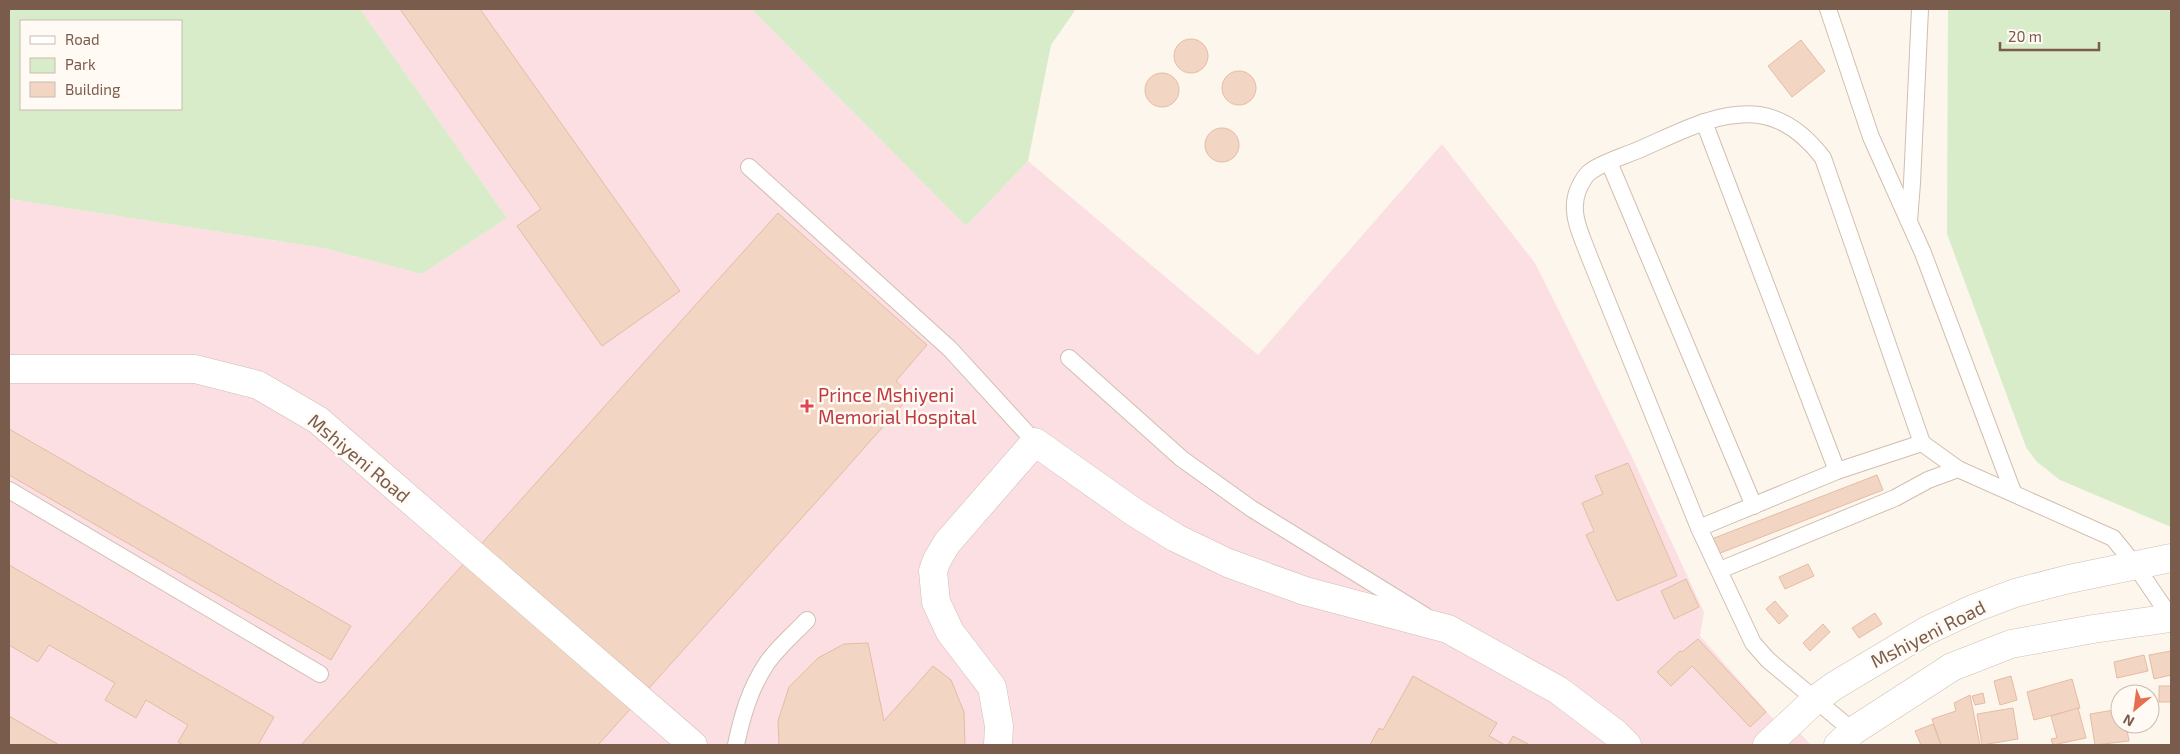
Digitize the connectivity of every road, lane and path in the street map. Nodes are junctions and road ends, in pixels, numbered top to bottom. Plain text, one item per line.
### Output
1 (1828, 9) edge
2 (1920, 9) edge
3 (1704, 122) junction
4 (1610, 162) junction
5 (749, 167) dead end
6 (1909, 222) junction
7 (1069, 358) dead end
8 (9, 369) edge
9 (1036, 442) junction
10 (1922, 443) junction
11 (1958, 469) junction
12 (1837, 471) junction
13 (9, 490) edge
14 (2013, 492) junction
15 (1754, 506) junction
16 (1699, 528) junction
17 (2171, 558) edge
18 (2135, 565) junction
19 (1720, 570) junction
20 (2171, 618) edge
21 (807, 620) dead end
22 (1448, 629) junction
23 (320, 674) dead end
24 (1815, 700) junction
25 (1846, 738) edge
26 (693, 745) edge
27 (736, 745) edge
28 (998, 745) edge
29 (1627, 745) edge
30 (1767, 745) edge

1 - 6 lane
2 - 6 lane
3 - 4 lane
3 - 10 lane
3 - 12 lane
4 - 15 lane
4 - 16 lane
5 - 9 lane
6 - 14 lane
7 - 22 lane
8 - 26 street, Mshiyeni Road
9 - 22 street
9 - 28 street
10 - 11 lane
10 - 12 lane
11 - 14 lane
11 - 19 lane
12 - 15 lane
13 - 23 lane
14 - 18 lane
15 - 16 lane
16 - 19 lane
17 - 18 street, Mshiyeni Road
18 - 20 lane
18 - 24 street, Mshiyeni Road
19 - 24 lane
20 - 25 street
21 - 27 lane
22 - 29 street
24 - 25 lane
24 - 30 street, Mshiyeni Road

